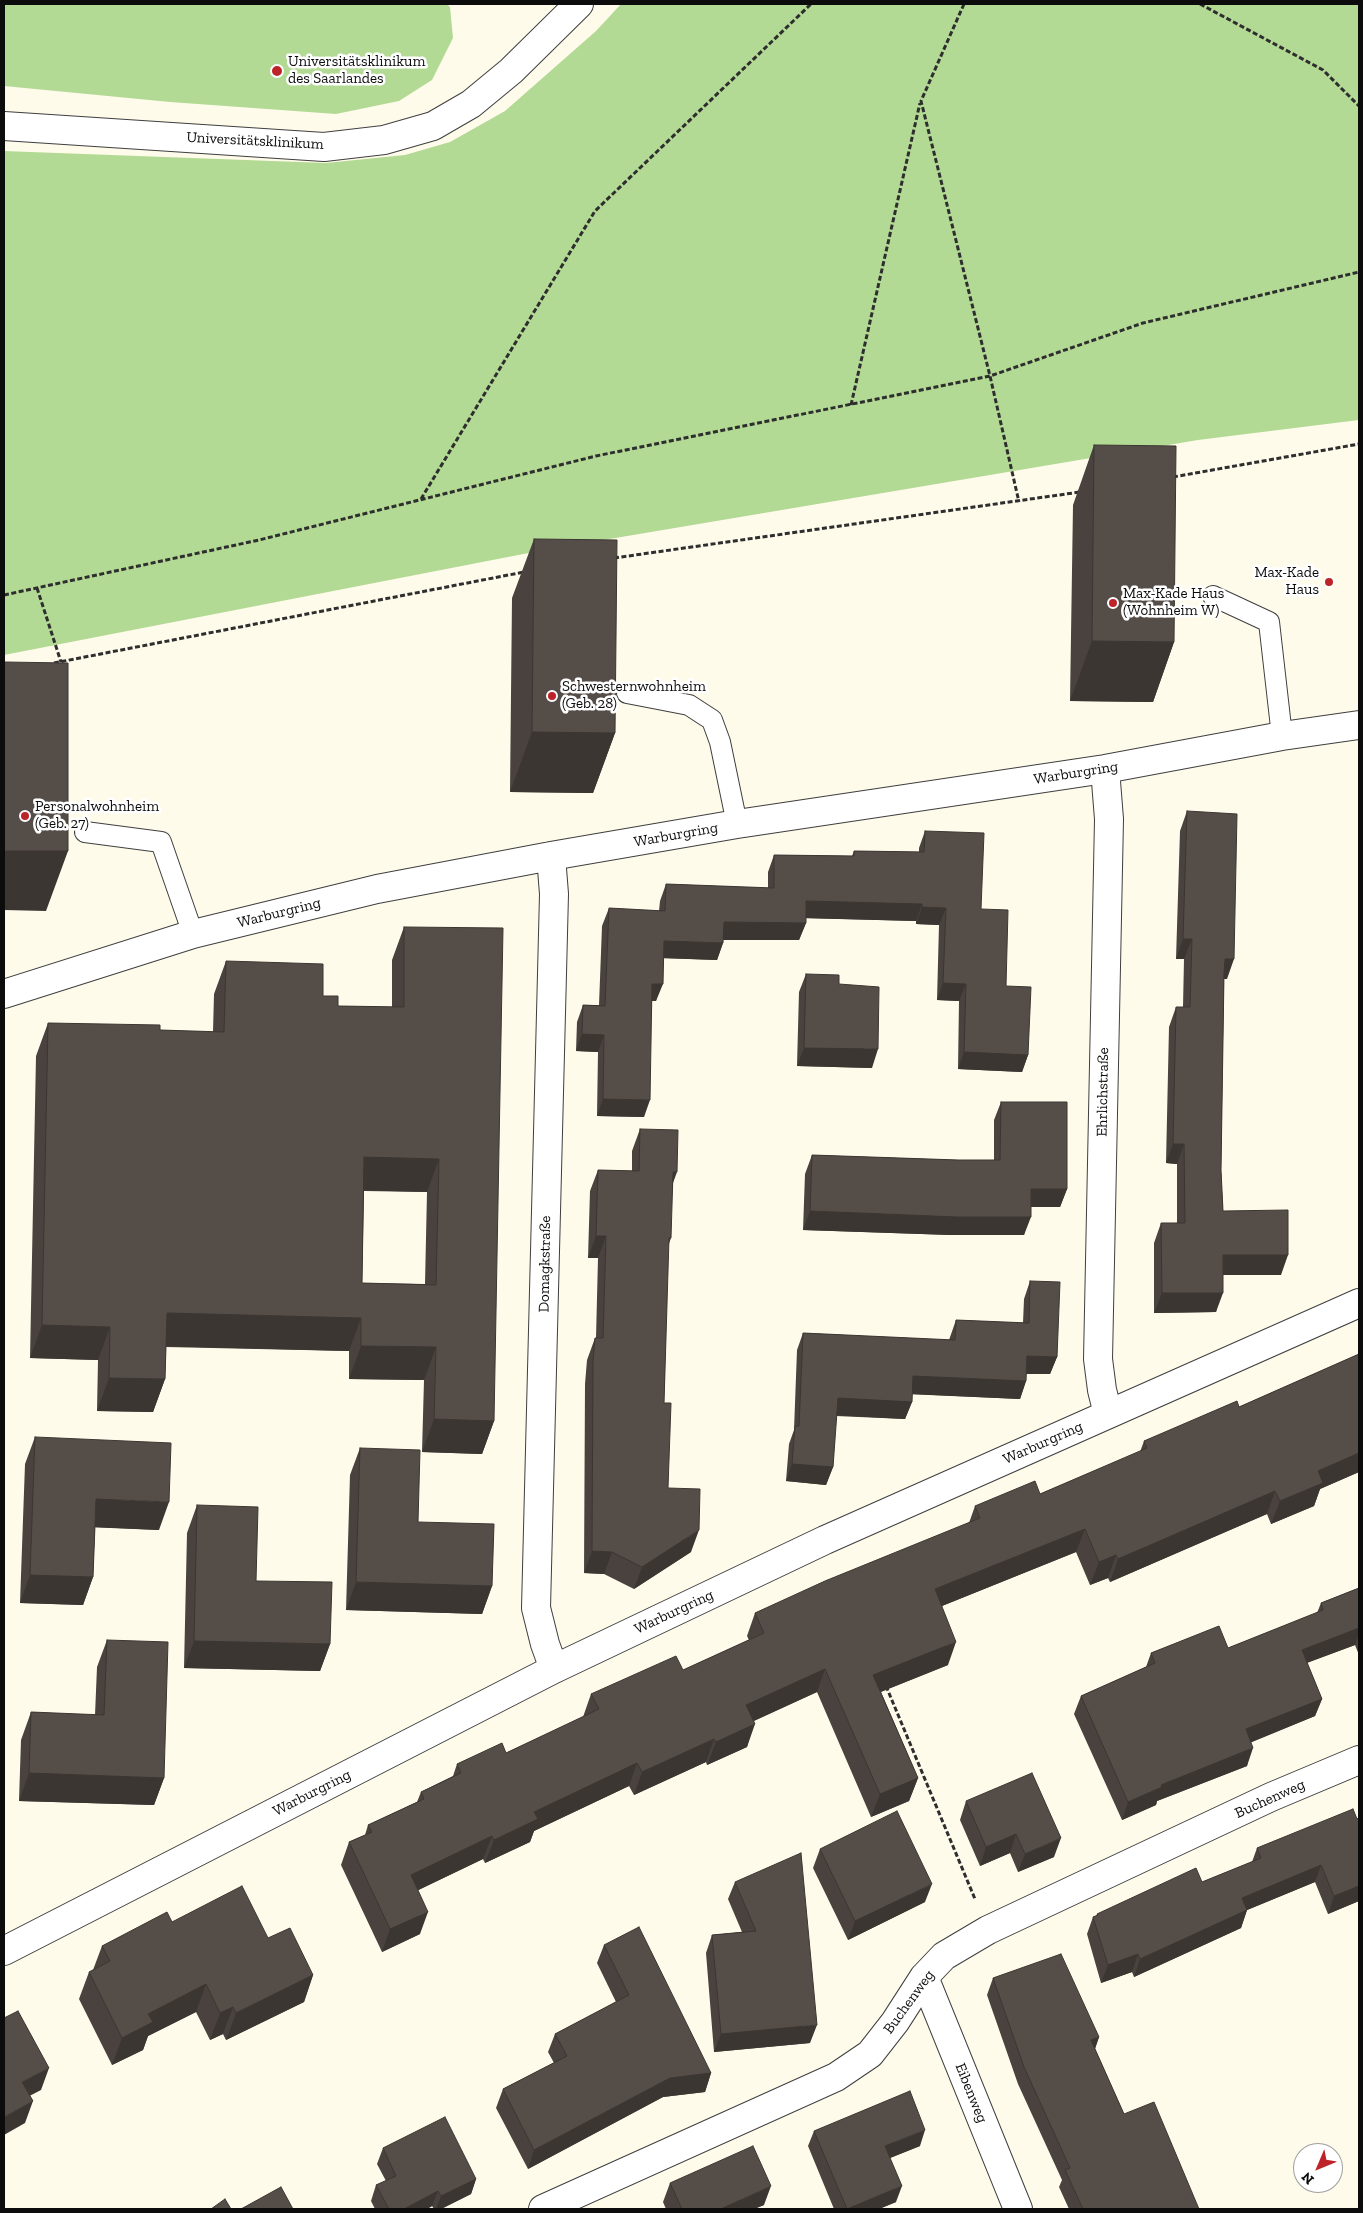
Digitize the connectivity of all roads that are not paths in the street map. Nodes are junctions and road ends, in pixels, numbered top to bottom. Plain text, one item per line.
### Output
1 (578, 4) edge
2 (4, 126) edge
3 (1213, 596) dead end
4 (627, 693) dead end
5 (1359, 725) edge
6 (1282, 736) junction
7 (1104, 769) junction
8 (737, 824) junction
9 (85, 832) dead end
10 (551, 856) junction
11 (193, 934) junction
12 (4, 994) edge
13 (1359, 1303) edge
14 (1108, 1414) junction
15 (554, 1669) junction
16 (1359, 1760) edge
17 (4, 1951) edge
18 (924, 1977) junction
19 (543, 2209) edge
20 (1018, 2209) edge

1 - 2 street, Universitätsklinikum
3 - 6 lane
4 - 8 lane
5 - 6 street, Warburgring
6 - 7 street, Warburgring
7 - 8 street, Warburgring
7 - 14 street, Ehrlichstraße
8 - 10 street, Warburgring
9 - 11 lane
10 - 11 street, Warburgring
10 - 15 street, Domagkstraße
11 - 12 street, Warburgring
13 - 14 street, Warburgring
14 - 15 street, Warburgring
15 - 17 street, Warburgring
16 - 18 street, Buchenweg
18 - 19 street, Buchenweg
18 - 20 street, Eibenweg

